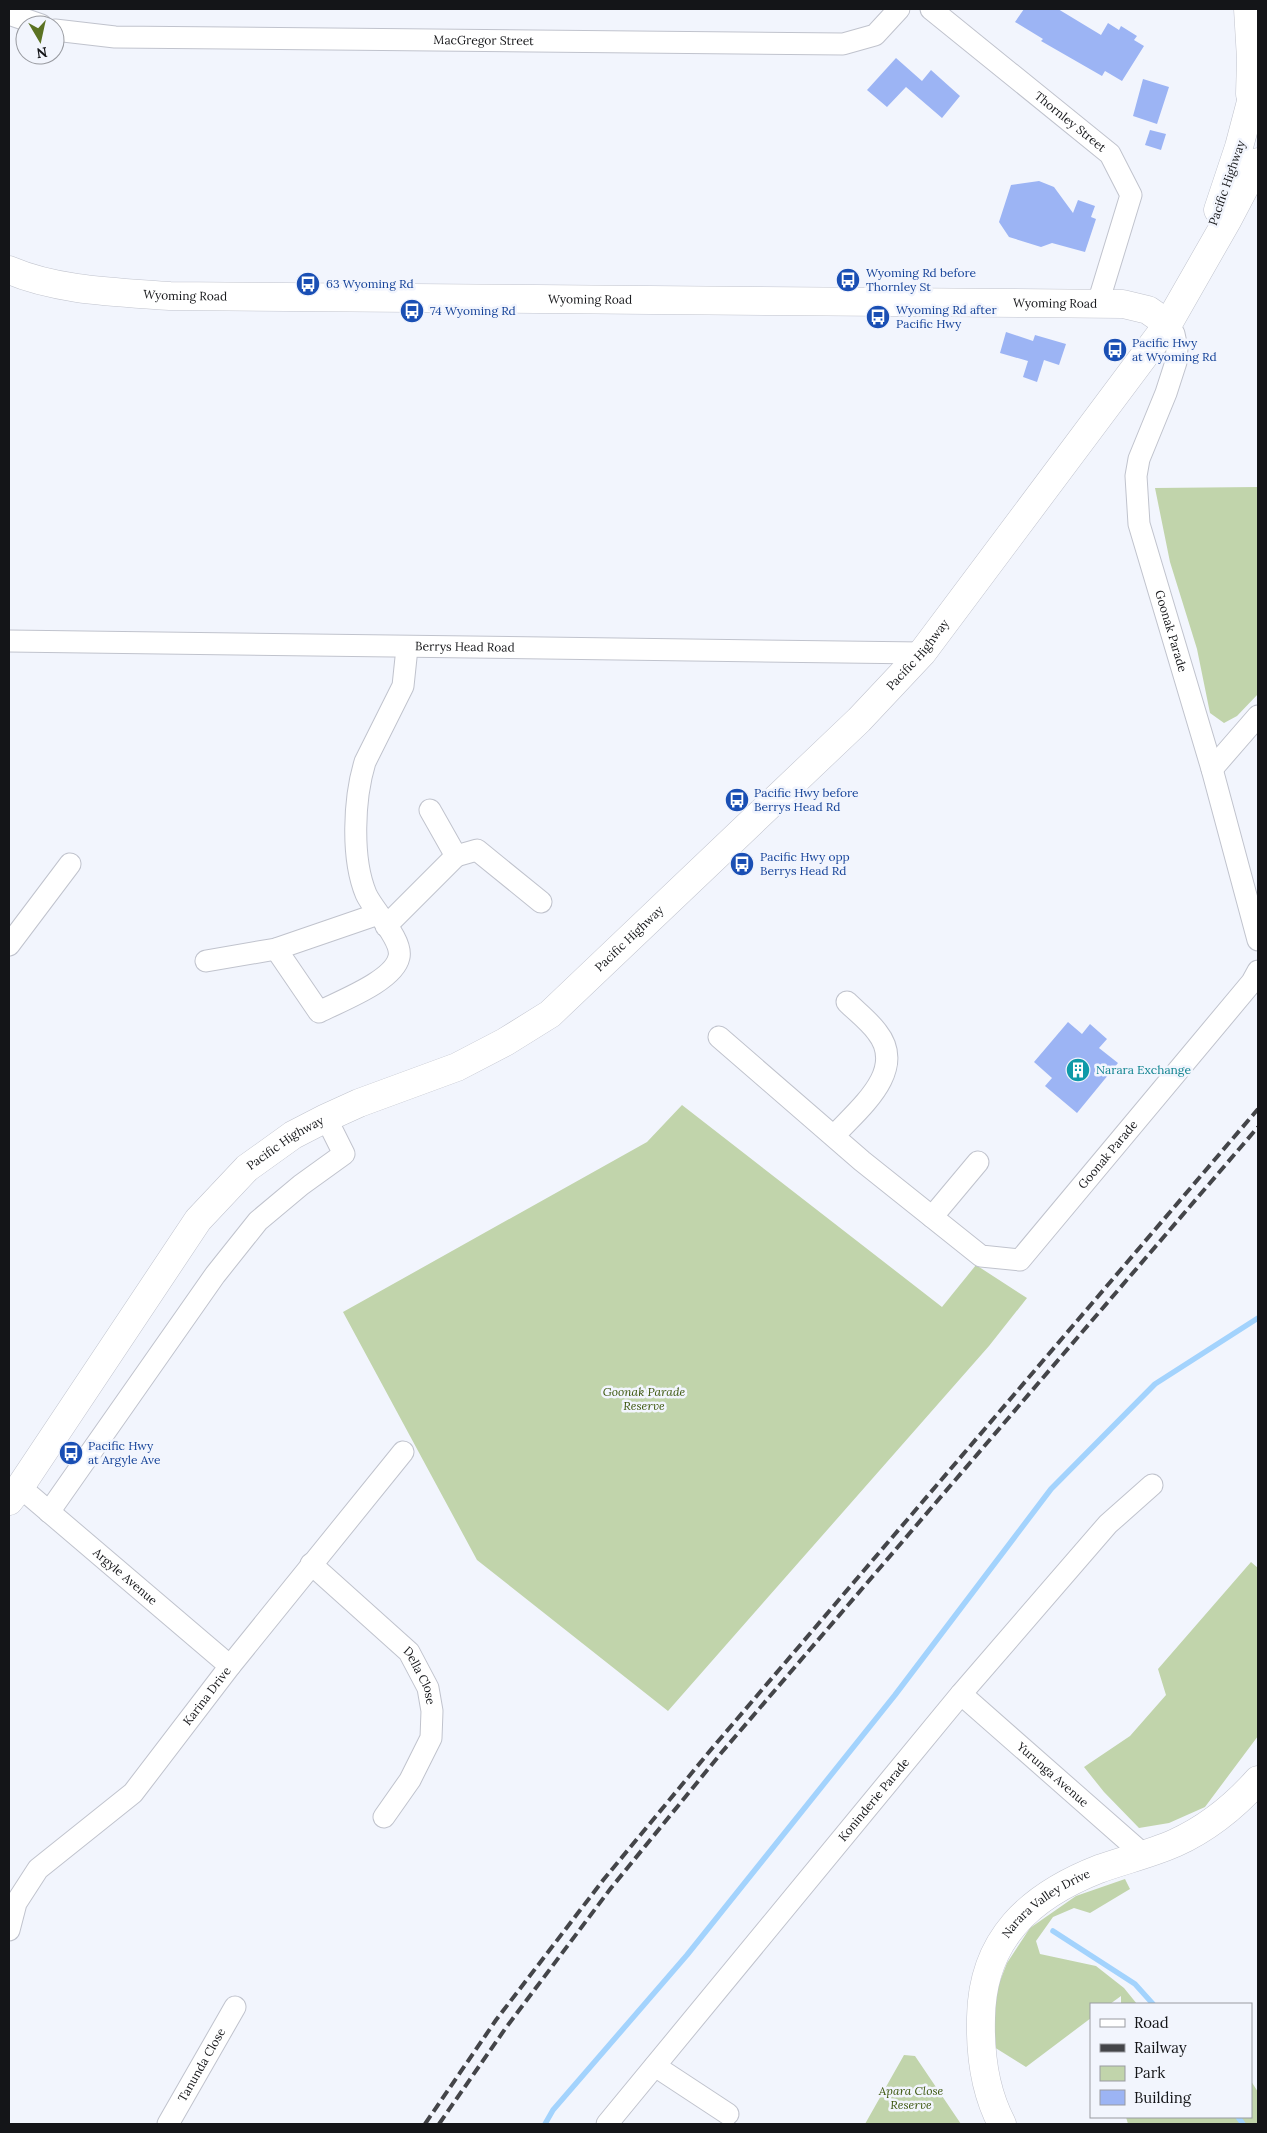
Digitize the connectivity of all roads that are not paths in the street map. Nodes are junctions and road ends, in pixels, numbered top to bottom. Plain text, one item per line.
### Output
1 (899, 9) edge
2 (930, 9) edge
3 (1248, 9) edge
4 (65, 31) edge
5 (1258, 75) edge
6 (1248, 113) junction
7 (1258, 162) edge
8 (9, 270) edge
9 (1188, 288) junction
10 (1098, 303) junction
11 (1168, 324) junction
12 (9, 642) edge
13 (407, 648) junction
14 (922, 653) junction
15 (1258, 716) edge
16 (1212, 768) junction
17 (430, 810) dead end
18 (456, 856) junction
19 (70, 864) dead end
20 (541, 902) dead end
21 (382, 920) junction
22 (1258, 940) edge
23 (9, 945) edge
24 (276, 949) junction
25 (206, 961) dead end
26 (1258, 970) edge
27 (847, 1002) dead end
28 (719, 1037) dead end
29 (326, 1118) junction
30 (834, 1136) junction
31 (978, 1162) dead end
32 (932, 1217) junction
33 (403, 1452) dead end
34 (1152, 1485) dead end
35 (14, 1494) edge
36 (50, 1512) junction
37 (311, 1564) junction
38 (230, 1666) junction
39 (962, 1694) junction
40 (1258, 1780) edge
41 (384, 1817) dead end
42 (1144, 1855) junction
43 (9, 1930) edge
44 (235, 2006) dead end
45 (656, 2066) junction
46 (728, 2114) dead end
47 (168, 2124) edge
48 (607, 2124) edge
49 (1002, 2124) edge

1 - 4 street, MacGregor Street
2 - 10 street, Thornley Street
3 - 6 main road
5 - 6 main road, Pacific Highway
6 - 9 main road, Pacific Highway
7 - 9 main road, Pacific Highway
8 - 10 main road, Wyoming Road
9 - 11 main road, Pacific Highway
10 - 11 main road, Wyoming Road
11 - 14 main road, Pacific Highway
11 - 16 street, Goonak Parade
12 - 13 street, Berrys Head Road
13 - 14 street, Berrys Head Road
13 - 21 street
14 - 29 main road, Pacific Highway
15 - 16 street
16 - 22 street, Goonak Parade
17 - 18 street
18 - 20 street
18 - 21 street
19 - 23 street
21 - 24 street
21 - 24 street
24 - 25 street
26 - 32 street, Goonak Parade
27 - 30 street
28 - 30 street, Goonak Parade
29 - 35 main road, Pacific Highway
29 - 36 street
30 - 32 street, Goonak Parade
31 - 32 street
33 - 37 street, Karina Drive
34 - 39 street, Koninderie Parade
35 - 36 street, Argyle Avenue
36 - 38 street, Argyle Avenue
37 - 38 street, Karina Drive
37 - 41 street, Della Close
38 - 43 street, Karina Drive
39 - 42 street, Yurunga Avenue
39 - 45 street, Koninderie Parade
40 - 42 main road, Narara Valley Drive
42 - 49 main road, Narara Valley Drive
44 - 47 street, Tanunda Close
45 - 46 street
45 - 48 street, Koninderie Parade

